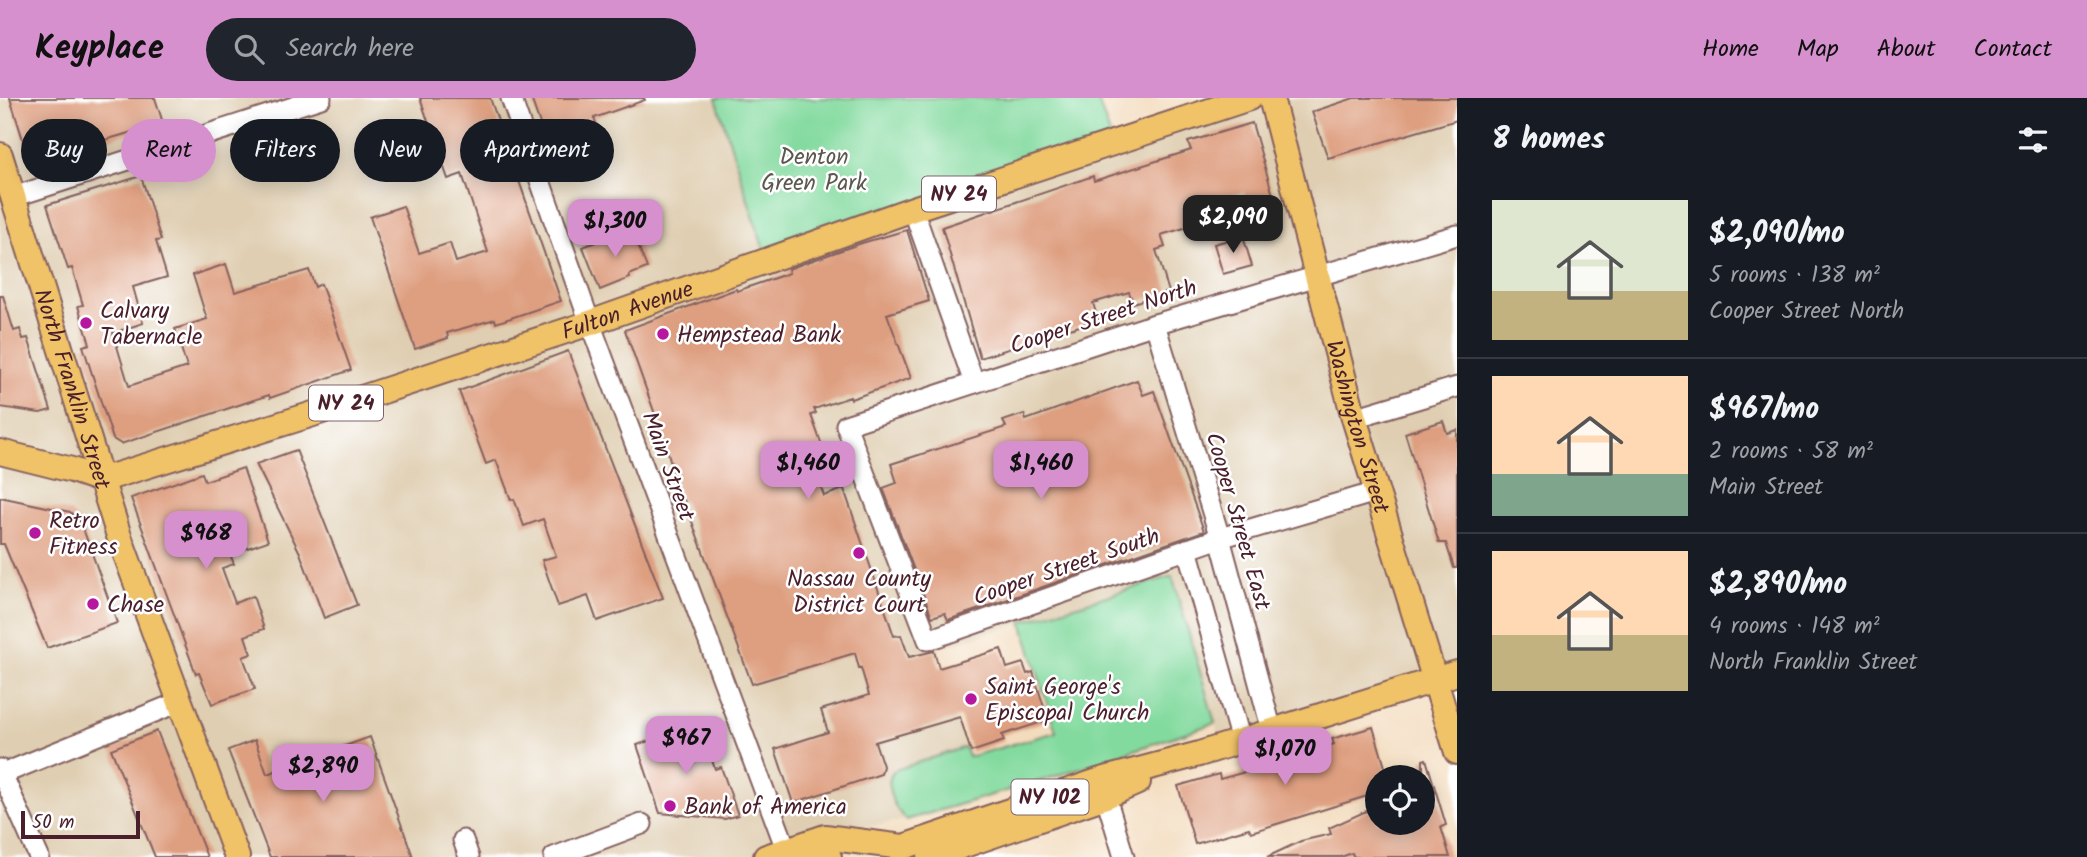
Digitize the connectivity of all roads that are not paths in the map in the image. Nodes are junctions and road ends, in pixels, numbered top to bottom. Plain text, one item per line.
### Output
1 (321, 98) edge
2 (511, 98) edge
3 (1249, 98) edge
4 (1271, 98) edge
5 (0, 155) edge
6 (13, 197) junction
7 (913, 209) junction
8 (1457, 235) edge
9 (1318, 276) junction
10 (590, 323) junction
11 (1156, 324) junction
12 (974, 383) junction
13 (1457, 387) edge
14 (1354, 418) junction
15 (0, 452) edge
16 (101, 480) junction
17 (1376, 492) junction
18 (1220, 537) junction
19 (1187, 549) junction
20 (928, 640) joint
21 (1446, 677) edge
22 (179, 702) junction
23 (1272, 731) junction
24 (1241, 741) junction
25 (1457, 752) edge
26 (1, 773) edge
27 (1103, 788) junction
28 (642, 824) dead end
29 (784, 855) edge
30 (39, 857) edge
31 (237, 857) edge
32 (554, 857) edge
33 (829, 857) edge
34 (930, 857) edge
35 (1124, 857) edge

1 - 6 street
2 - 10 street, Main Street
3 - 7 main road, Fulton Avenue / NY 24
4 - 9 main road, Washington Street
5 - 6 main road, North Franklin Street
6 - 16 main road, North Franklin Street
7 - 10 main road, Fulton Avenue / NY 24
7 - 12 street
8 - 9 street, Cooper Street North
9 - 11 street, Cooper Street North
9 - 14 main road, Washington Street
10 - 16 main road, Fulton Avenue / NY 24
10 - 29 street, Main Street
11 - 12 street, Cooper Street North
11 - 18 street, Cooper Street East
12 - 20 street, Cooper Street North
13 - 14 street
14 - 17 main road, Washington Street
15 - 16 main road
16 - 22 main road, North Franklin Street
17 - 18 street, Cooper Street South
17 - 21 main road, Washington Street
18 - 19 street, Cooper Street South
18 - 23 street, Cooper Street East
19 - 20 street, Cooper Street South
19 - 24 street
21 - 23 main road, NY 102
21 - 25 main road, Washington Street
22 - 26 street
22 - 31 main road, North Franklin Street
23 - 24 main road, NY 102
24 - 27 main road, NY 102
26 - 30 street
27 - 29 main road, NY 102
27 - 34 main road, NY 102
27 - 35 street
28 - 32 street
29 - 33 main road

